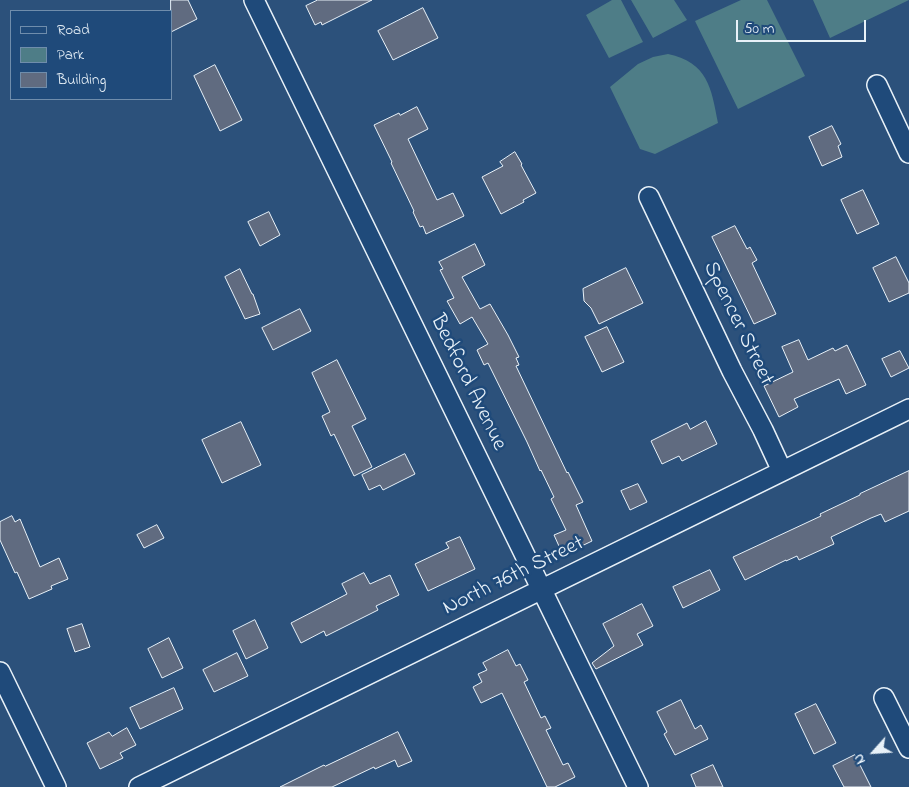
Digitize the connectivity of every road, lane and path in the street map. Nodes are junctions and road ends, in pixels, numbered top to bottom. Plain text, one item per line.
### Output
1 (254, 0) edge
2 (876, 85) dead end
3 (909, 153) edge
4 (649, 197) dead end
5 (909, 409) edge
6 (782, 471) junction
7 (541, 590) junction
8 (0, 672) edge
9 (884, 698) dead end
10 (909, 748) edge
11 (56, 787) edge
12 (139, 787) edge
13 (638, 787) edge

1 - 7 street, Bedford Avenue
2 - 3 street
4 - 6 street, Spencer Street
5 - 6 street, North 76th Street
6 - 7 street, North 76th Street
7 - 12 street, North 76th Street
7 - 13 street, Bedford Avenue
8 - 11 street
9 - 10 street

